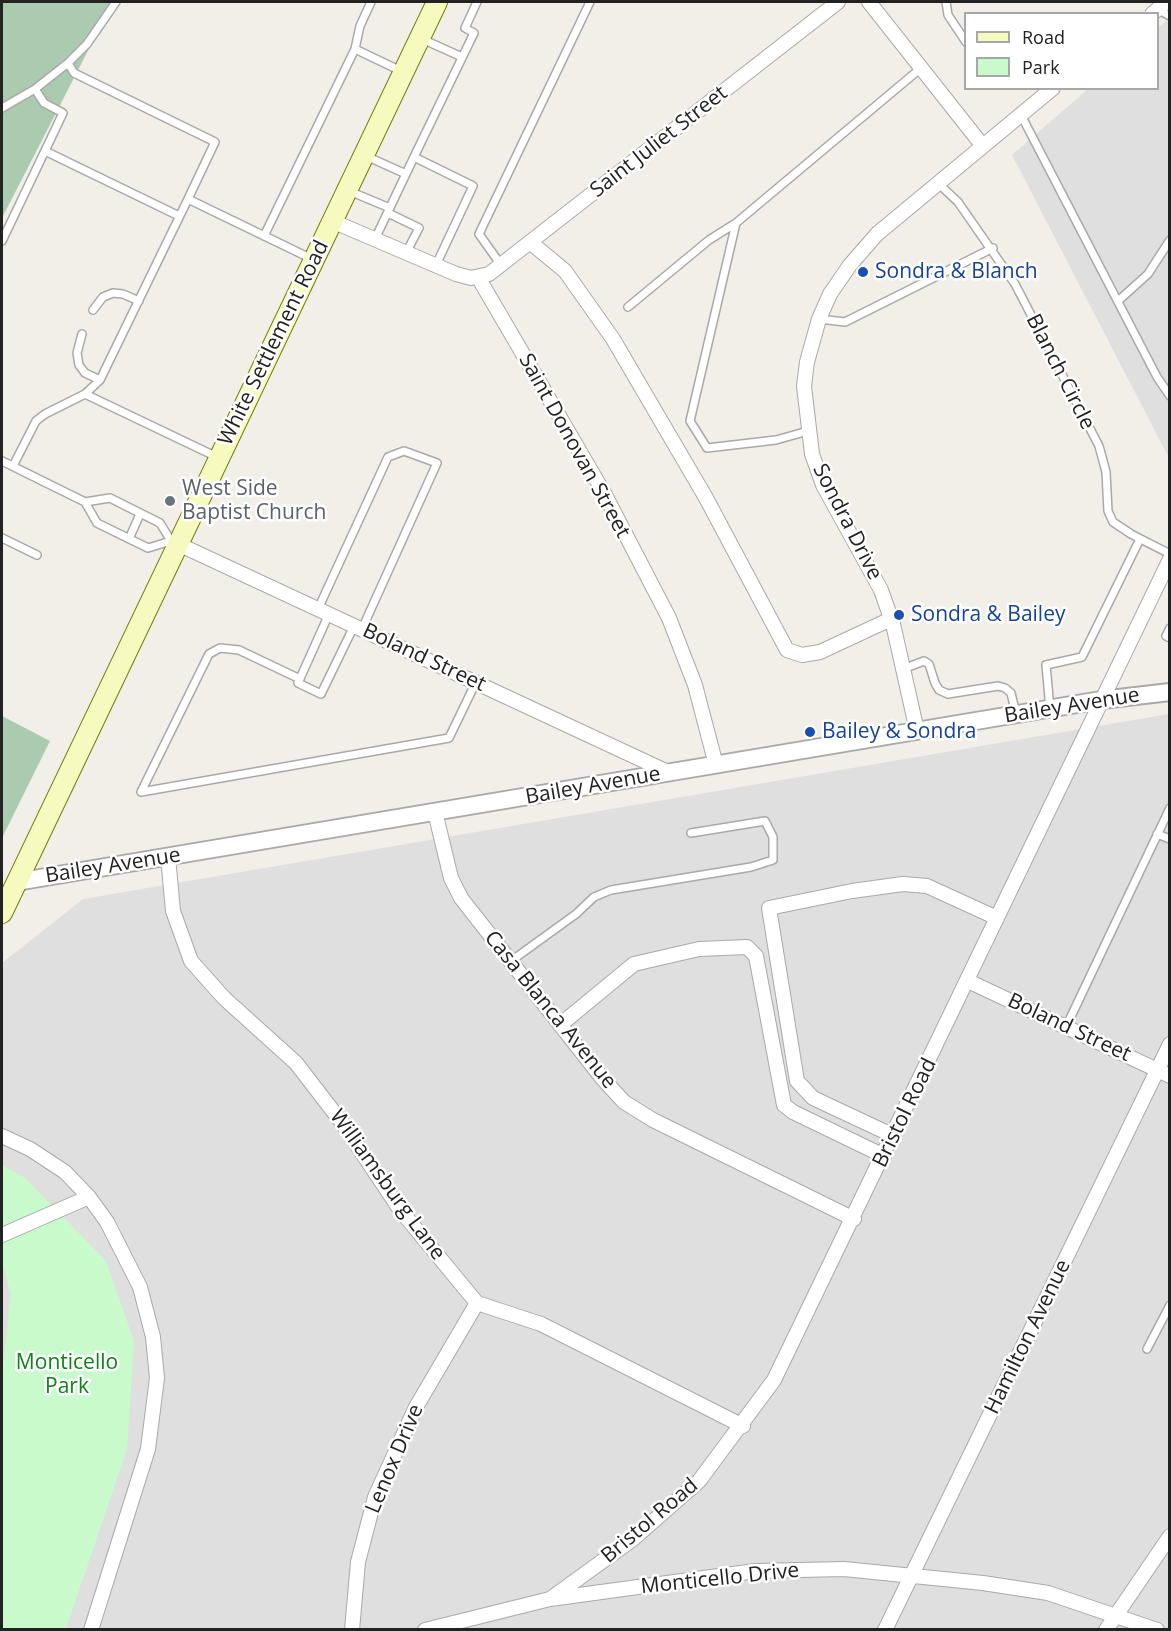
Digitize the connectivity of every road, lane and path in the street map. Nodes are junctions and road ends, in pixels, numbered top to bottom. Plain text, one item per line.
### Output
1 (116, 2) edge
2 (371, 2) edge
3 (437, 2) edge
4 (477, 2) edge
5 (590, 2) edge
6 (838, 2) edge
7 (869, 2) edge
8 (946, 2) edge
9 (420, 38) junction
10 (964, 39) edge
11 (355, 49) junction
12 (462, 57) junction
13 (68, 63) junction
14 (921, 68) junction
15 (404, 72) junction
16 (35, 89) junction
17 (1050, 90) edge
18 (2, 108) edge
19 (1020, 113) junction
20 (982, 145) junction
21 (45, 151) junction
22 (364, 155) junction
23 (414, 157) junction
24 (406, 174) junction
25 (938, 183) junction
26 (347, 190) junction
27 (188, 199) junction
28 (389, 210) junction
29 (179, 216) junction
30 (332, 221) junction
31 (736, 223) junction
32 (264, 236) junction
33 (375, 239) junction
34 (1170, 240) edge
35 (2, 241) edge
36 (530, 242) junction
37 (993, 248) junction
38 (406, 253) junction
39 (314, 260) junction
40 (501, 264) junction
41 (436, 265) junction
42 (478, 277) junction
43 (139, 301) junction
44 (1118, 301) junction
45 (628, 307) dead end
46 (93, 310) dead end
47 (819, 319) junction
48 (82, 334) dead end
49 (100, 380) junction
50 (85, 394) junction
51 (1170, 396) edge
52 (808, 430) junction
53 (219, 458) junction
54 (3, 465) edge
55 (13, 466) junction
56 (85, 502) junction
57 (140, 514) junction
58 (2, 538) edge
59 (129, 538) junction
60 (1140, 539) junction
61 (175, 542) junction
62 (1170, 554) edge
63 (37, 555) dead end
64 (1170, 559) edge
65 (323, 611) junction
66 (891, 619) junction
67 (358, 628) junction
68 (1170, 628) edge
69 (1170, 638) edge
70 (903, 669) junction
71 (300, 678) junction
72 (476, 682) junction
73 (1170, 692) edge
74 (1101, 700) junction
75 (1050, 709) junction
76 (1016, 715) junction
77 (917, 731) junction
78 (716, 765) junction
79 (670, 773) junction
80 (1170, 808) edge
81 (435, 812) junction
82 (691, 833) dead end
83 (1157, 834) junction
84 (1170, 840) edge
85 (168, 857) junction
86 (16, 882) junction
87 (2, 913) edge
88 (998, 918) junction
89 (511, 961) junction
90 (968, 981) junction
91 (560, 1025) junction
92 (1065, 1027) junction
93 (1170, 1044) edge
94 (1163, 1072) edge
95 (2, 1136) edge
96 (894, 1136) junction
97 (884, 1156) junction
98 (90, 1197) junction
99 (854, 1218) junction
100 (2, 1235) edge
101 (477, 1302) junction
102 (1170, 1305) edge
103 (1147, 1348) dead end
104 (743, 1426) junction
105 (1170, 1536) edge
106 (913, 1576) junction
107 (549, 1599) junction
108 (1114, 1615) junction
109 (91, 1629) edge
110 (352, 1629) edge
111 (424, 1629) edge
112 (885, 1629) edge
113 (1106, 1629) edge
114 (1157, 1629) edge

1 - 13 lane
2 - 11 lane
3 - 9 main road, White Settlement Road
4 - 12 lane
5 - 40 lane
6 - 36 street, Saint Juliet Street
7 - 14 street
8 - 10 lane
9 - 12 lane
9 - 15 main road, White Settlement Road
11 - 15 lane
11 - 32 lane
12 - 23 lane
13 - 16 lane
13 - 27 lane
14 - 20 street
14 - 31 lane
15 - 22 main road, White Settlement Road
16 - 18 lane
16 - 21 lane
17 - 19 street, Sondra Drive
19 - 20 street, Sondra Drive
19 - 44 lane
20 - 25 street, Sondra Drive
21 - 29 lane
21 - 35 lane
22 - 24 lane
22 - 26 main road, White Settlement Road
23 - 24 lane
23 - 41 lane
24 - 28 lane
25 - 37 lane, Blanch Circle
25 - 47 street, Sondra Drive
26 - 28 lane
26 - 30 main road, White Settlement Road
27 - 29 lane
27 - 32 lane
28 - 33 lane
28 - 38 lane
29 - 43 lane
30 - 33 street
30 - 39 main road, White Settlement Road
31 - 45 lane
31 - 52 lane
32 - 39 lane
33 - 38 street
34 - 44 lane
36 - 40 street, Saint Juliet Street
36 - 66 street
37 - 47 lane
37 - 60 lane, Blanch Circle
38 - 41 street
39 - 53 main road, White Settlement Road
40 - 42 street, Saint Juliet Street
41 - 42 street
42 - 78 street, Saint Donovan Street
43 - 46 lane
43 - 49 lane
44 - 51 lane
47 - 52 street, Sondra Drive
48 - 49 lane
49 - 50 lane
50 - 53 lane
50 - 55 lane
52 - 66 street, Sondra Drive
53 - 61 main road, White Settlement Road
54 - 55 lane
55 - 56 lane
56 - 57 lane
56 - 59 lane
57 - 59 lane
57 - 61 lane
58 - 63 lane
59 - 61 lane
60 - 62 lane, Blanch Circle
60 - 75 lane
61 - 65 street, Boland Street
61 - 86 main road, White Settlement Road
64 - 74 street, Bristol Road
65 - 67 street, Boland Street
65 - 67 lane
65 - 71 lane
66 - 70 street, Sondra Drive
67 - 71 lane
67 - 72 street, Boland Street
68 - 69 lane
70 - 76 lane
70 - 77 street, Sondra Drive
71 - 72 lane
72 - 79 street, Boland Street
73 - 74 street, Bailey Avenue
74 - 75 street, Bailey Avenue
74 - 88 street, Bristol Road
75 - 76 street, Bailey Avenue
76 - 77 street, Bailey Avenue
77 - 78 street, Bailey Avenue
78 - 79 street, Bailey Avenue
79 - 81 street, Bailey Avenue
80 - 83 lane
81 - 85 street, Bailey Avenue
81 - 89 street, Casa Blanca Avenue
82 - 89 lane
83 - 84 lane
83 - 92 lane
85 - 86 street, Bailey Avenue
85 - 101 street, Williamsburg Lane
86 - 87 main road, White Settlement Road
88 - 90 street, Bristol Road
88 - 96 street
89 - 91 street, Casa Blanca Avenue
90 - 92 street, Boland Street
90 - 96 street, Bristol Road
91 - 97 street
91 - 99 street, Casa Blanca Avenue
92 - 94 street, Boland Street
93 - 94 street, Hamilton Avenue
94 - 106 street, Hamilton Avenue
95 - 98 street
96 - 97 street, Bristol Road
97 - 99 street, Bristol Road
98 - 100 street
98 - 109 street
99 - 104 street, Bristol Road
101 - 104 street
101 - 110 street, Lenox Drive
102 - 103 lane
104 - 107 street, Bristol Road
105 - 108 street
106 - 107 street, Monticello Drive
106 - 108 street, Monticello Drive
106 - 112 street, Hamilton Avenue
107 - 111 street, Monticello Drive
108 - 113 street
108 - 114 street, Monticello Drive

